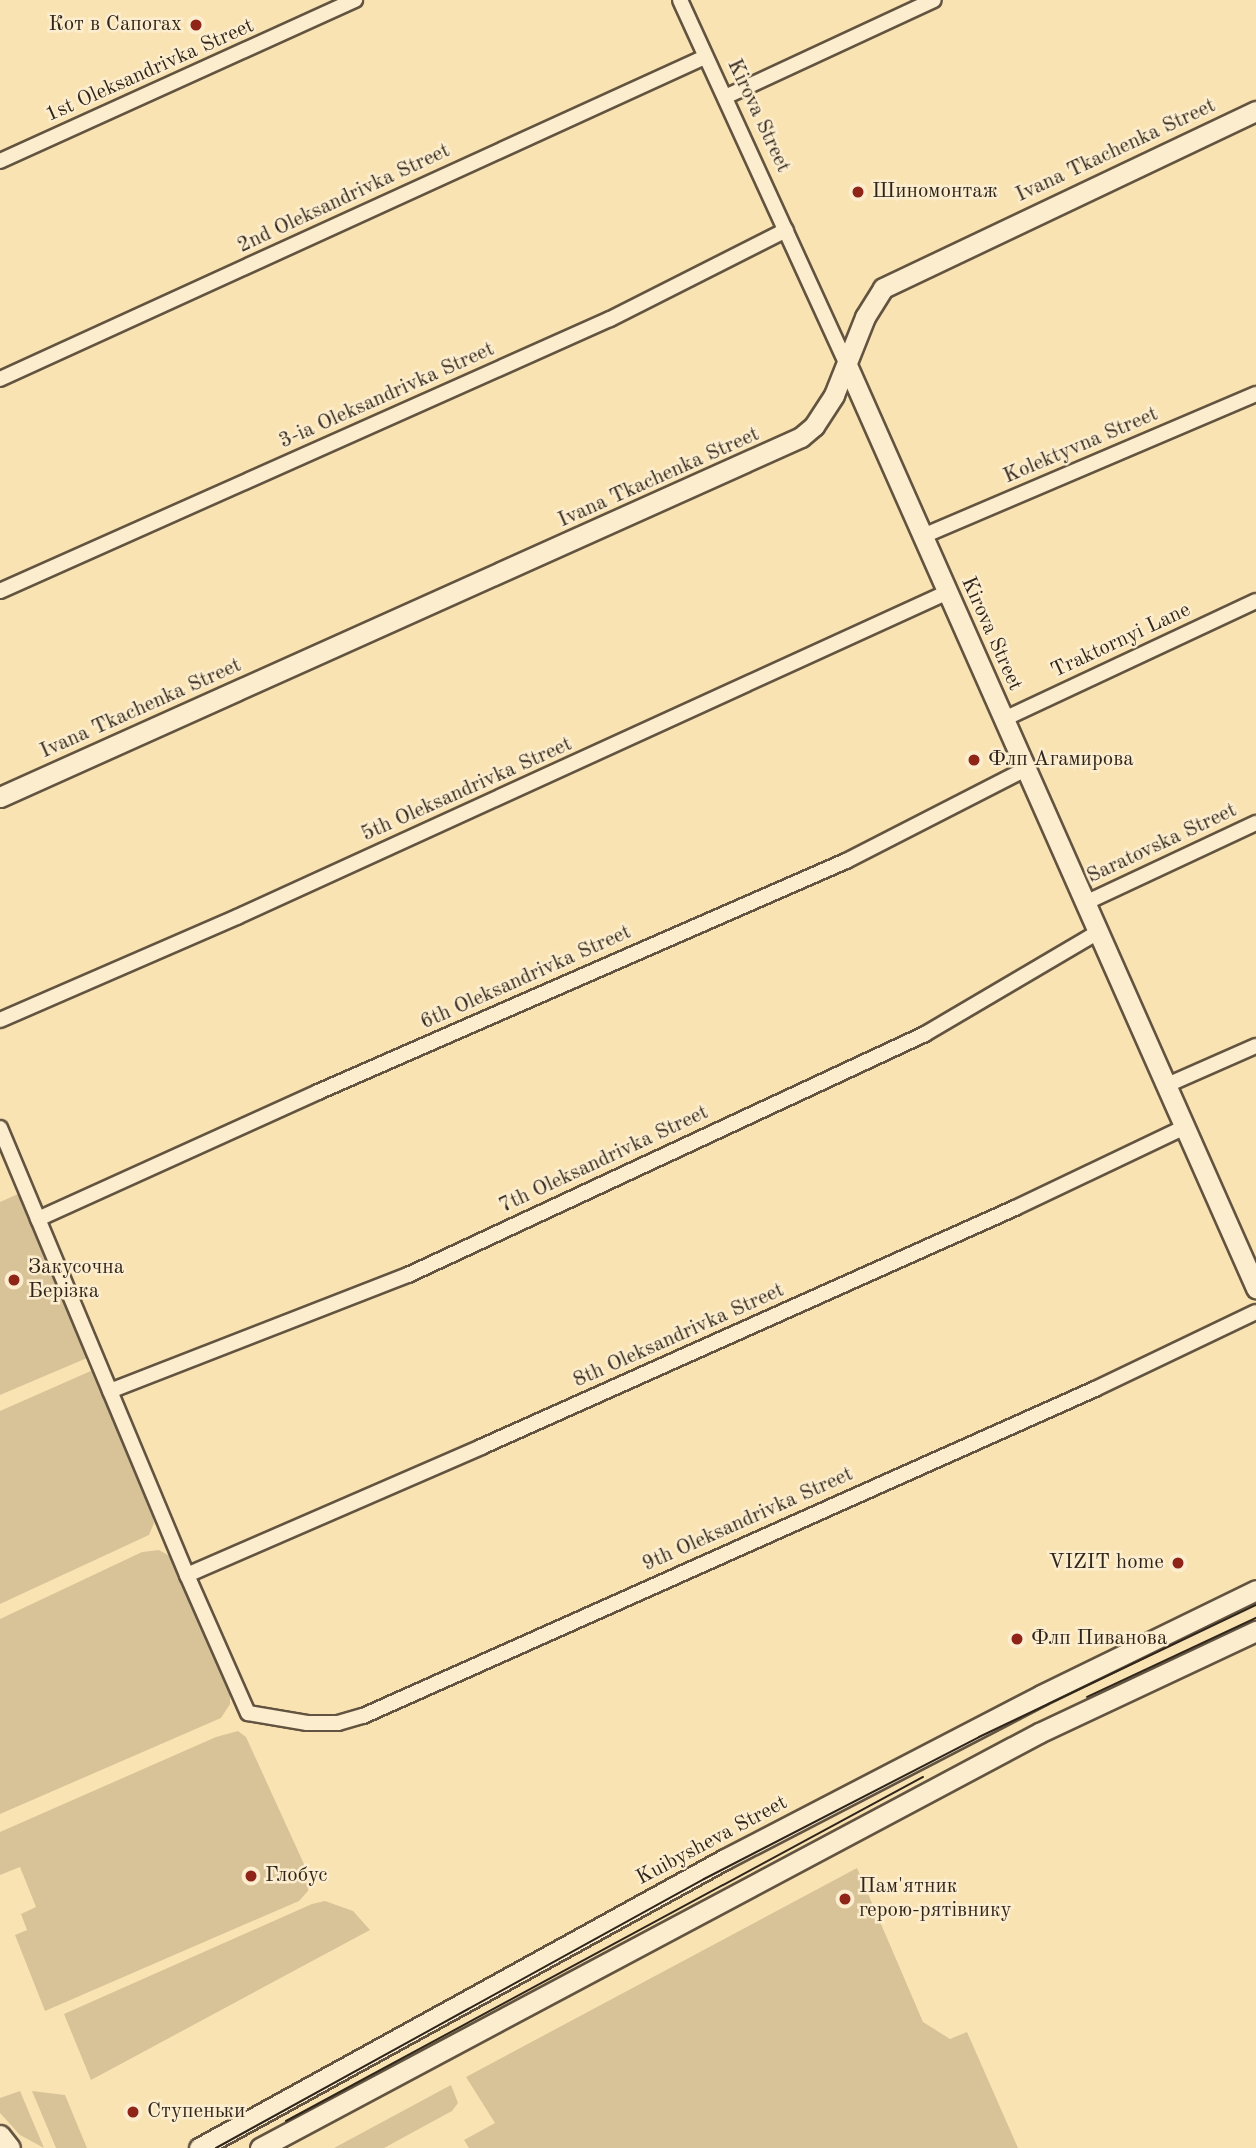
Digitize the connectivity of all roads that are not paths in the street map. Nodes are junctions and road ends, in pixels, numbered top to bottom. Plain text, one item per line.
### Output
1 (355, 0) edge
2 (680, 0) edge
3 (934, 0) edge
4 (705, 57) junction
5 (725, 97) junction
6 (1256, 111) edge
7 (0, 161) edge
8 (786, 230) junction
9 (847, 365) junction
10 (0, 379) edge
11 (1256, 394) edge
12 (923, 536) junction
13 (0, 591) edge
14 (948, 592) junction
15 (1256, 601) edge
16 (1004, 719) junction
17 (1026, 769) junction
18 (0, 797) edge
19 (1256, 823) edge
20 (1085, 902) junction
21 (1098, 932) junction
22 (0, 1020) edge
23 (1256, 1046) edge
24 (1167, 1085) junction
25 (0, 1128) edge
26 (1185, 1128) junction
27 (38, 1219) junction
28 (1250, 1256) edge
29 (1256, 1288) edge
30 (1256, 1312) edge
31 (110, 1391) junction
32 (187, 1575) junction
33 (1256, 1590) edge
34 (1256, 1631) edge
35 (0, 2135) edge
36 (213, 2144) edge
37 (10, 2148) edge
38 (198, 2148) edge
39 (260, 2148) edge

1 - 7 street, 1st Oleksandrivka Street
2 - 4 street, Kirova Street
3 - 5 street
4 - 5 street, Kirova Street
4 - 10 street, 2nd Oleksandrivka Street
5 - 8 street, Kirova Street
6 - 9 main road, Ivana Tkachenka Street
8 - 9 street, Kirova Street
8 - 13 street, 3-ia Oleksandrivka Street
9 - 12 main road, Kirova Street
9 - 18 main road, Ivana Tkachenka Street
11 - 12 street, Kolektyvna Street
12 - 14 main road, Kirova Street
14 - 16 main road, Kirova Street
14 - 22 street, 5th Oleksandrivka Street
15 - 16 street, Traktornyi Lane
16 - 17 main road, Kirova Street
17 - 20 main road, Kirova Street
17 - 27 street, 6th Oleksandrivka Street
19 - 20 street, Saratovska Street
20 - 21 main road, Kirova Street
21 - 24 main road, Kirova Street
21 - 31 street, 7th Oleksandrivka Street
23 - 24 street
24 - 26 main road, Kirova Street
25 - 27 street
26 - 28 main road, Kirova Street
26 - 32 street, 8th Oleksandrivka Street
27 - 31 street
28 - 29 main road, Kirova Street
30 - 32 street, 9th Oleksandrivka Street
31 - 32 street
33 - 36 main road, Kuibysheva Street
34 - 39 main road
35 - 37 main road
36 - 38 main road, Kuibysheva Street

